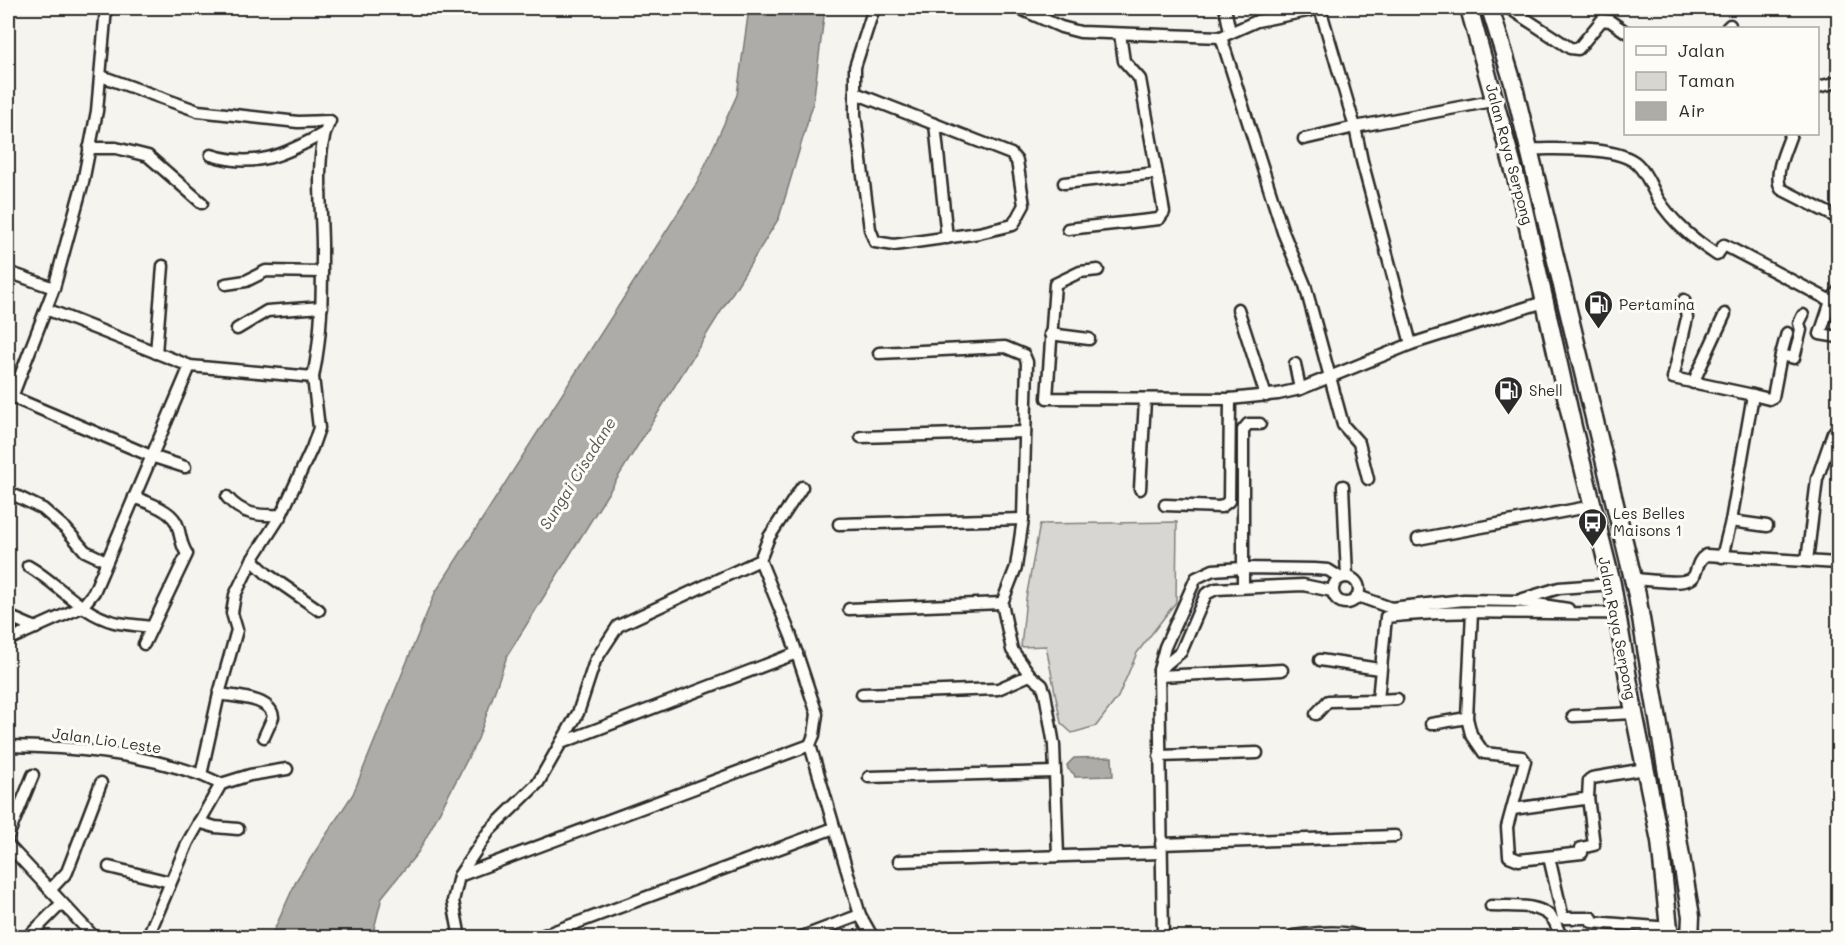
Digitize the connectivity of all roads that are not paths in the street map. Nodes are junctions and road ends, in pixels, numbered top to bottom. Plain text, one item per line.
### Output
1 (106, 8) edge
2 (874, 8) edge
3 (1018, 8) edge
4 (1225, 8) edge
5 (1321, 8) edge
6 (1469, 8) edge
7 (1490, 8) edge
8 (1509, 8) edge
9 (1624, 31) edge
10 (1120, 34) junction
11 (1225, 35) junction
12 (101, 76) junction
13 (1839, 82) edge
14 (1819, 87) edge
15 (855, 93) junction
16 (1497, 100) junction
17 (934, 124) junction
18 (1355, 127) junction
19 (324, 133) junction
20 (1791, 135) edge
21 (1304, 139) dead end
22 (89, 148) junction
23 (1529, 149) junction
24 (211, 155) dead end
25 (1156, 173) junction
26 (1064, 183) dead end
27 (202, 203) dead end
28 (1839, 218) edge
29 (1068, 229) dead end
30 (947, 238) junction
31 (162, 266) dead end
32 (1098, 270) dead end
33 (8, 272) edge
34 (322, 273) junction
35 (226, 284) dead end
36 (54, 288) junction
37 (1839, 291) edge
38 (1684, 300) dead end
39 (1547, 301) junction
40 (1831, 301) junction
41 (322, 307) junction
42 (46, 309) junction
43 (1238, 309) dead end
44 (1725, 314) dead end
45 (1803, 315) dead end
46 (237, 329) dead end
47 (1787, 333) dead end
48 (1050, 334) junction
49 (1839, 337) edge
50 (1089, 339) dead end
51 (1411, 344) junction
52 (156, 353) junction
53 (879, 353) dead end
54 (1781, 355) junction
55 (1295, 364) dead end
56 (190, 366) junction
57 (1332, 376) junction
58 (313, 377) junction
59 (1693, 383) junction
60 (1300, 389) junction
61 (1753, 395) junction
62 (10, 396) edge
63 (1266, 396) junction
64 (1230, 399) junction
65 (1145, 400) junction
66 (1260, 424) dead end
67 (1839, 427) edge
68 (1026, 432) junction
69 (861, 437) dead end
70 (152, 456) junction
71 (185, 467) dead end
72 (1368, 479) dead end
73 (1342, 486) dead end
74 (802, 487) dead end
75 (1140, 489) dead end
76 (8, 492) edge
77 (134, 497) junction
78 (227, 497) dead end
79 (1166, 505) dead end
80 (1593, 506) junction
81 (281, 514) junction
82 (1023, 519) junction
83 (1731, 521) junction
84 (839, 524) dead end
85 (1767, 526) dead end
86 (1418, 539) dead end
87 (1722, 557) junction
88 (252, 560) junction
89 (106, 561) junction
90 (760, 561) junction
91 (1807, 561) junction
92 (1839, 563) edge
93 (28, 566) dead end
94 (1242, 568) junction
95 (1344, 577) junction
96 (1632, 579) junction
97 (1612, 584) junction
98 (1243, 586) junction
99 (1332, 591) junction
100 (1358, 596) junction
101 (1517, 601) junction
102 (1002, 603) junction
103 (82, 607) junction
104 (849, 609) dead end
105 (1617, 609) junction
106 (319, 610) dead end
107 (1472, 612) junction
108 (8, 616) edge
109 (151, 627) junction
110 (36, 628) junction
111 (8, 639) edge
112 (144, 645) dead end
113 (1646, 652) junction
114 (797, 653) junction
115 (1624, 654) junction
116 (1320, 660) dead end
117 (1379, 669) junction
118 (1282, 670) dead end
119 (1159, 673) junction
120 (1030, 675) junction
121 (219, 694) junction
122 (862, 694) dead end
123 (1397, 699) dead end
124 (1378, 700) junction
125 (1634, 713) junction
126 (1316, 714) dead end
127 (1573, 716) dead end
128 (1467, 718) junction
129 (1431, 724) dead end
130 (264, 737) dead end
131 (561, 743) junction
132 (810, 745) junction
133 (8, 746) edge
134 (1257, 753) dead end
135 (1159, 756) junction
136 (1645, 769) junction
137 (287, 770) dead end
138 (1055, 772) junction
139 (33, 775) dead end
140 (201, 775) junction
141 (869, 777) dead end
142 (101, 783) dead end
143 (221, 784) junction
144 (1588, 797) junction
145 (1513, 809) junction
146 (199, 822) junction
147 (834, 828) junction
148 (238, 829) dead end
149 (8, 836) edge
150 (1395, 836) dead end
151 (8, 845) edge
152 (1161, 849) junction
153 (1058, 856) junction
154 (1549, 857) junction
155 (899, 861) dead end
156 (109, 867) dead end
157 (459, 876) junction
158 (170, 882) junction
159 (51, 889) junction
160 (62, 903) junction
161 (1491, 906) dead end
162 (860, 915) junction
163 (1670, 933) edge
164 (1324, 935) edge
165 (148, 936) dead end
166 (1293, 936) dead end
167 (1163, 937) edge
168 (27, 938) edge
169 (95, 938) edge
170 (460, 938) edge
171 (536, 938) edge
172 (799, 938) edge
173 (873, 938) edge
174 (1147, 938) edge
175 (1365, 938) edge
176 (1492, 938) edge
177 (1515, 938) edge
178 (1563, 938) edge
179 (1690, 938) edge

1 - 12 street
2 - 15 street
3 - 10 street
4 - 11 street
5 - 11 street
5 - 18 street
6 - 16 main road, Jalan Raya Serpong
7 - 23 main road, Jalan Raya Serpong
8 - 9 street
10 - 11 street
10 - 25 street
11 - 57 street
12 - 19 street
12 - 22 street
13 - 14 street
15 - 17 street
15 - 30 street
16 - 18 street
16 - 39 main road, Jalan Raya Serpong
17 - 30 street
17 - 30 street
18 - 21 street
18 - 51 street
19 - 24 street
19 - 34 street
20 - 28 street
22 - 27 street
22 - 36 street
23 - 40 street
23 - 96 main road, Jalan Raya Serpong
25 - 26 street
25 - 29 street
31 - 52 street
32 - 48 street
33 - 36 street
34 - 35 street
34 - 41 street
36 - 42 street
37 - 40 street
38 - 59 street
39 - 51 street
39 - 80 main road, Jalan Raya Serpong
40 - 49 street
41 - 46 street
41 - 58 street
42 - 52 street
42 - 62 street
43 - 63 street
44 - 59 street
45 - 54 street
47 - 54 street
48 - 50 street
48 - 65 street
51 - 57 street
52 - 56 street
53 - 68 street
54 - 61 street
55 - 60 street
56 - 58 street
56 - 70 street
57 - 60 street
57 - 72 street
58 - 81 street
59 - 61 street
60 - 63 street
61 - 83 street
62 - 70 street
63 - 64 street
64 - 65 street
64 - 79 street
65 - 75 street
66 - 94 street
67 - 91 street
68 - 69 street
68 - 82 street
70 - 71 street
70 - 77 street
73 - 95 street
74 - 90 street
76 - 89 street
77 - 89 street
77 - 109 street
78 - 81 street
80 - 86 street
80 - 97 main road, Jalan Raya Serpong
81 - 88 street
82 - 84 street
82 - 102 street
83 - 85 street
83 - 87 street
87 - 91 street
87 - 96 street
88 - 106 street
88 - 121 street
89 - 103 street
90 - 114 street
90 - 131 street
91 - 92 street
93 - 103 street
94 - 95 street
94 - 98 street
94 - 119 street
95 - 99 street
95 - 100 street
96 - 113 main road, Jalan Raya Serpong
97 - 101 street
97 - 105 main road, Jalan Raya Serpong
98 - 99 street
98 - 119 street
99 - 100 street
100 - 101 street
101 - 105 street
102 - 104 street
102 - 120 street
103 - 109 street
103 - 110 street
105 - 107 street
105 - 115 main road, Jalan Raya Serpong
107 - 117 street
107 - 128 street
108 - 110 street
109 - 112 street
110 - 111 street
113 - 115 main road
113 - 179 main road, Jalan Raya Serpong
114 - 131 street
114 - 132 street
115 - 125 main road, Jalan Raya Serpong
116 - 117 street
117 - 124 street
118 - 119 street
119 - 135 street
120 - 122 street
120 - 138 street
121 - 130 street
121 - 140 street
123 - 124 street
124 - 126 street
125 - 127 street
125 - 136 main road, Jalan Raya Serpong
128 - 129 street
128 - 145 street
131 - 157 street
132 - 147 street
132 - 157 street
133 - 140 street, Jalan Lio Leste
134 - 135 street
135 - 152 street
136 - 144 street
136 - 163 main road, Jalan Raya Serpong
137 - 143 street
138 - 141 street
138 - 153 street
139 - 149 street
140 - 143 street, Jalan Lio Leste
142 - 159 street
143 - 146 street
144 - 145 street
144 - 154 street
145 - 154 street
146 - 148 street
146 - 158 street
147 - 162 street
147 - 171 street
150 - 152 street
151 - 159 street
152 - 153 street
152 - 167 street
153 - 155 street
154 - 163 street
156 - 158 street
157 - 170 street
158 - 165 street
159 - 160 street
160 - 168 street
160 - 169 street
161 - 178 street
162 - 172 street
162 - 173 street
164 - 166 street
164 - 175 street
167 - 174 street
176 - 177 street

